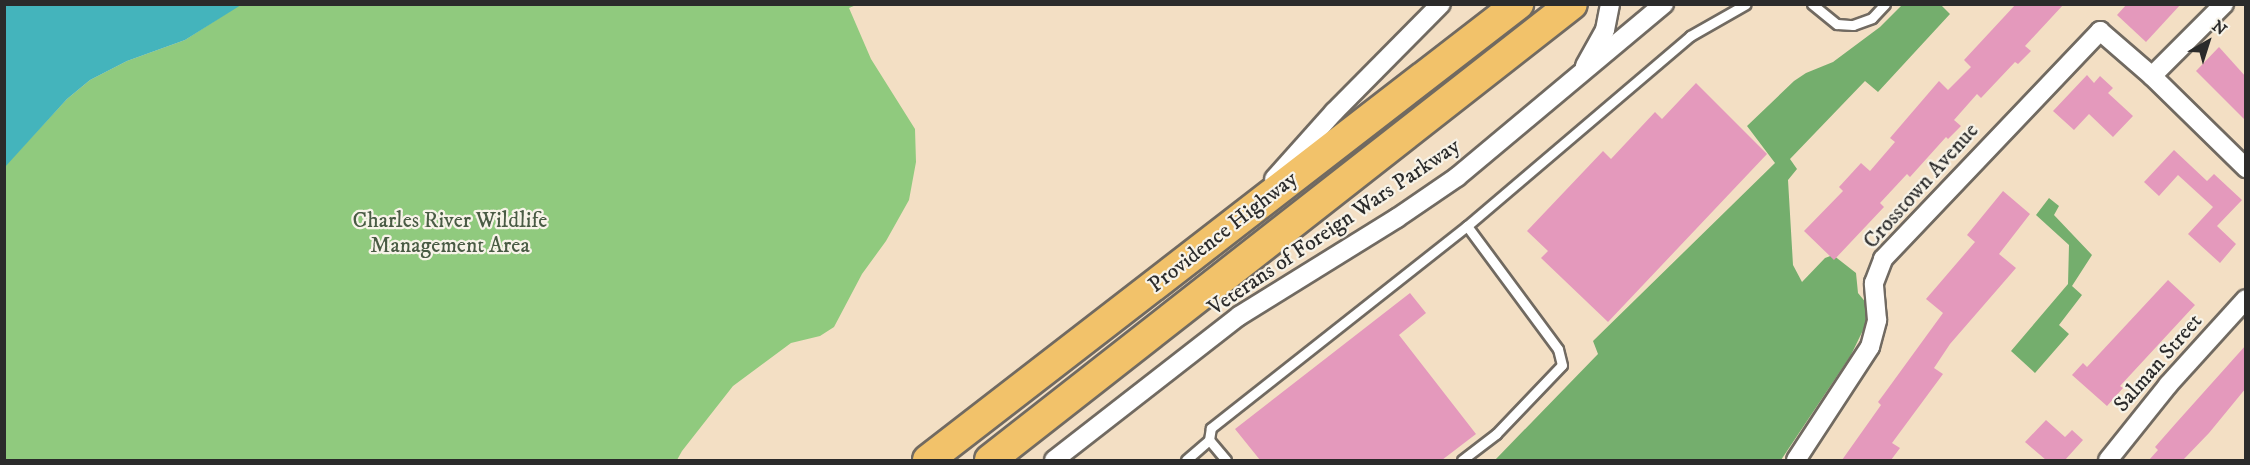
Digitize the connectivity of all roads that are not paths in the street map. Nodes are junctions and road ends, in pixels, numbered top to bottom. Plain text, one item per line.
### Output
1 (1441, 4) edge
2 (1518, 4) edge
3 (1572, 4) edge
4 (1610, 4) edge
5 (1664, 4) edge
6 (1746, 4) edge
7 (1812, 4) edge
8 (1885, 4) edge
9 (2223, 4) edge
10 (2152, 76) junction
11 (1571, 84) junction
12 (2246, 168) edge
13 (1233, 224) junction
14 (1467, 226) junction
15 (2246, 299) edge
16 (1209, 440) junction
17 (928, 460) edge
18 (990, 460) edge
19 (1054, 460) edge
20 (1186, 460) edge
21 (1226, 460) edge
22 (1462, 460) edge
23 (1796, 460) edge
24 (2108, 460) edge

1 - 13 street
2 - 13 highway, Providence Highway
3 - 18 highway, Providence Highway
4 - 11 street
5 - 11 street, Veterans of Foreign Wars Parkway
6 - 14 lane
7 - 8 lane
9 - 10 street
10 - 12 street
10 - 23 street, Crosstown Avenue
11 - 19 street, Veterans of Foreign Wars Parkway
13 - 17 highway, Providence Highway
14 - 16 lane
14 - 22 lane
15 - 24 street, Salman Street
16 - 20 lane
16 - 21 lane

